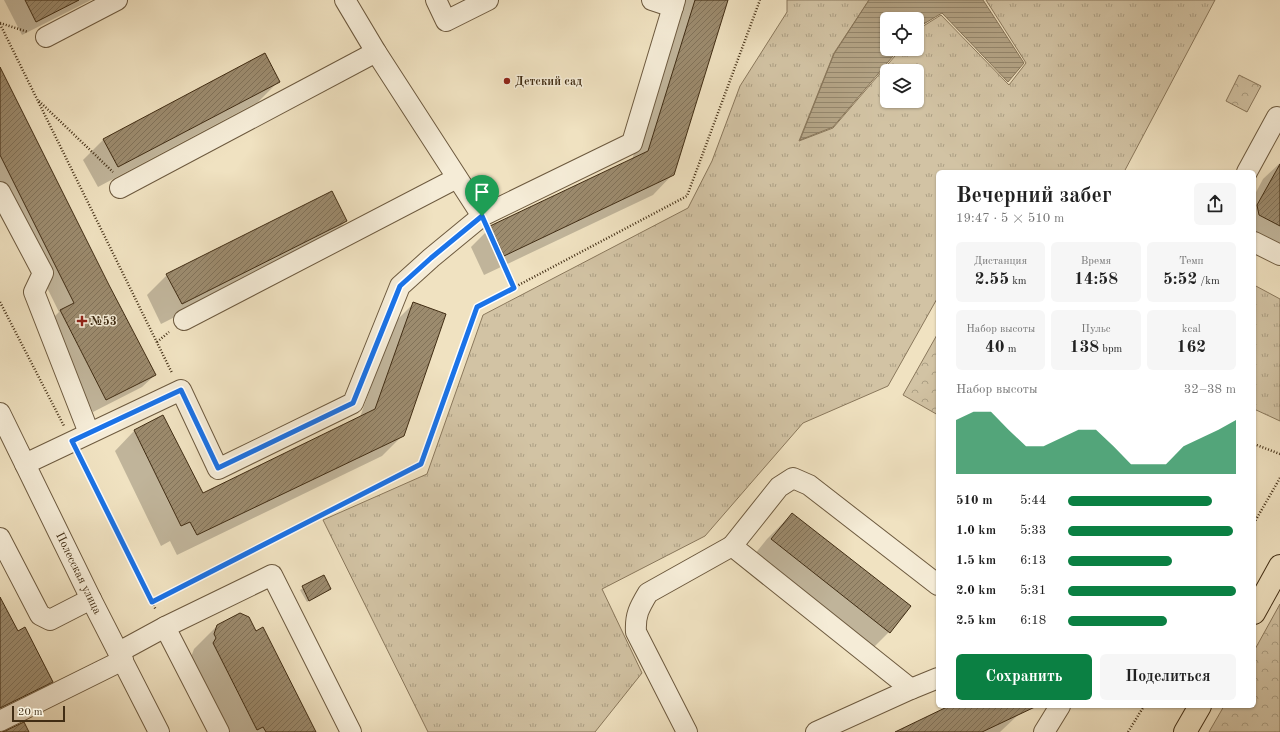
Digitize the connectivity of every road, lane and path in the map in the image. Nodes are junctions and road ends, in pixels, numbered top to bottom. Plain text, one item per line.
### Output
1 (118, 0) edge
2 (345, 0) edge
3 (436, 0) edge
4 (488, 0) edge
5 (652, 0) edge
6 (760, 0) edge
7 (674, 3) edge
8 (0, 23) edge
9 (46, 37) joint
10 (376, 52) junction
11 (37, 100) junction
12 (1280, 118) edge
13 (1248, 170) edge
14 (458, 178) junction
15 (124, 186) joint
16 (0, 192) edge
17 (482, 216) junction
18 (1256, 243) edge
19 (1280, 255) edge
20 (514, 288) junction
21 (0, 302) edge
22 (184, 320) dead end
23 (181, 390) junction
24 (2, 424) edge
25 (81, 437) junction
26 (1256, 445) edge
27 (1280, 454) edge
28 (25, 464) junction
29 (1280, 478) edge
30 (1256, 520) edge
31 (0, 538) edge
32 (732, 546) junction
33 (1280, 566) edge
34 (936, 583) edge
35 (91, 599) junction
36 (152, 602) junction
37 (1256, 609) edge
38 (165, 627) junction
39 (121, 656) junction
40 (936, 679) edge
41 (911, 689) junction
42 (1059, 708) edge
43 (1143, 708) edge
44 (1199, 708) edge
45 (0, 721) edge
46 (160, 732) edge
47 (219, 732) edge
48 (351, 732) edge
49 (687, 732) edge
50 (816, 732) edge
51 (1044, 732) edge
52 (1128, 732) edge
53 (1185, 732) edge

1 - 9 street
2 - 10 street
3 - 4 street
5 - 7 street
6 - 20 path
7 - 17 street
8 - 9 path
8 - 11 path
10 - 14 street
10 - 15 street
11 - 15 path
11 - 23 path
12 - 13 street
14 - 17 street
14 - 22 street
16 - 25 street
17 - 20 path
17 - 23 street
18 - 19 street
20 - 36 path
21 - 25 path
23 - 25 street
24 - 28 street, Полесская улица
25 - 28 street
25 - 36 path
26 - 27 path
28 - 35 street, Полесская улица
29 - 30 path
31 - 35 street
32 - 34 street
32 - 41 street
32 - 49 street
33 - 37 main road
35 - 39 street, Полесская улица
36 - 38 path
38 - 39 street
38 - 47 street
38 - 48 street
39 - 45 street
39 - 46 street, Полесская улица
40 - 41 street
41 - 50 street
42 - 51 street
43 - 52 path
44 - 53 main road

